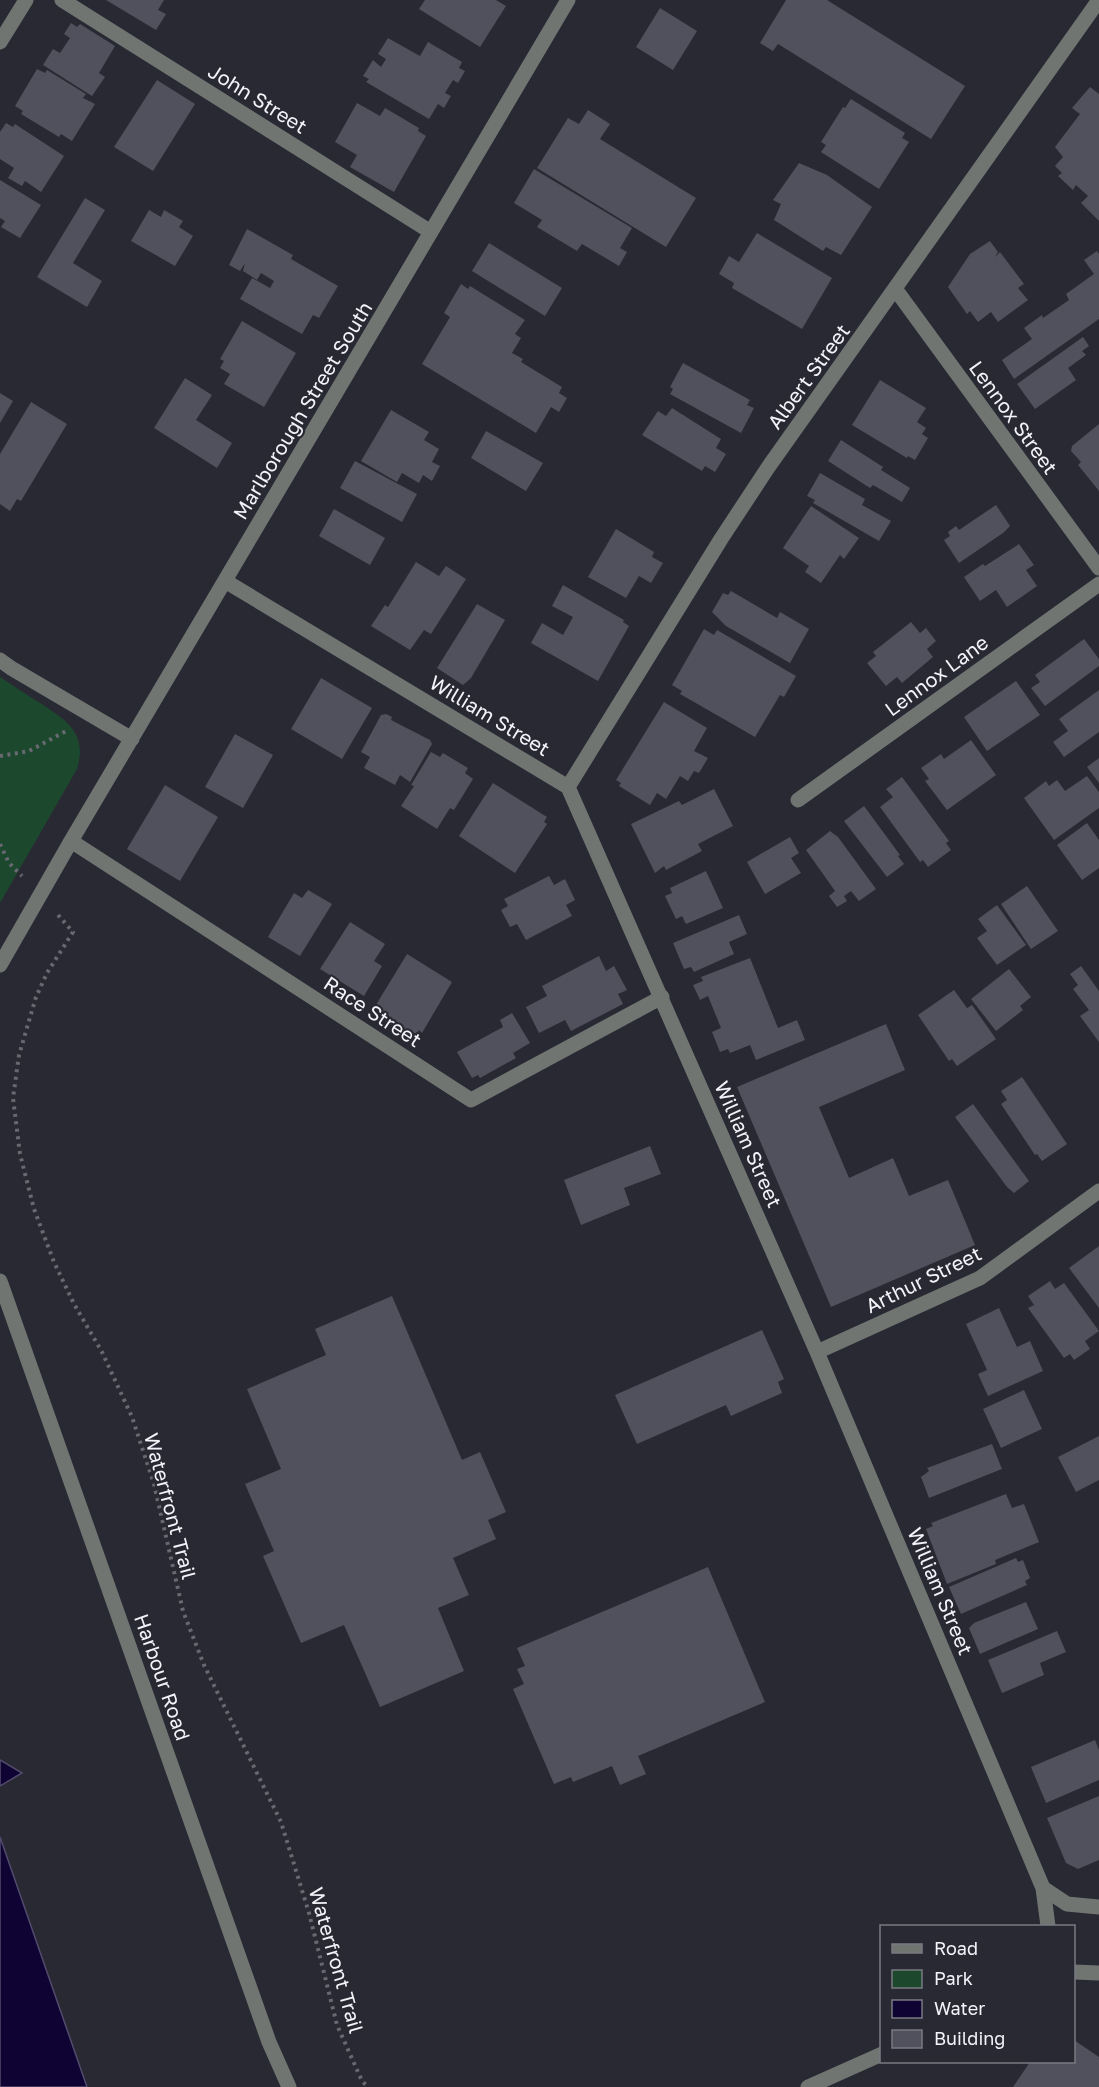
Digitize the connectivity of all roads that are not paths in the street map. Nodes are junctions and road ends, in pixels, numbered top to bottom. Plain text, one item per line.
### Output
1 (26, 0) edge
2 (62, 0) edge
3 (568, 0) edge
4 (1099, 0) edge
5 (0, 42) edge
6 (431, 232) junction
7 (896, 290) junction
8 (1099, 568) edge
9 (225, 581) junction
10 (1099, 584) edge
11 (0, 660) edge
12 (132, 739) junction
13 (568, 787) junction
14 (798, 800) dead end
15 (71, 841) junction
16 (5, 942) edge
17 (0, 965) edge
18 (662, 997) junction
19 (1099, 1191) edge
20 (0, 1281) edge
21 (817, 1352) junction
22 (1043, 1888) junction
23 (1099, 1907) edge
24 (1048, 1925) edge
25 (1075, 1972) edge
26 (1099, 1973) edge
27 (880, 2055) edge
28 (289, 2087) edge
29 (808, 2087) edge

1 - 5 street
2 - 6 street, John Street
3 - 6 street, Marlborough Street South
4 - 7 street, Albert Street
6 - 9 street, Marlborough Street South
7 - 8 street, Lennox Street
7 - 13 street, Albert Street
9 - 12 street, Marlborough Street South
9 - 13 street, William Street
10 - 14 street, Lennox Lane
11 - 12 street
12 - 15 street, Marlborough Street South
13 - 18 street, William Street
15 - 16 street
15 - 18 street, Race Street
16 - 17 street
18 - 21 street, William Street
19 - 21 street, Arthur Street
20 - 28 street, Harbour Road
21 - 22 street, William Street
22 - 23 street
22 - 24 street, William Street
25 - 26 street
27 - 29 street

